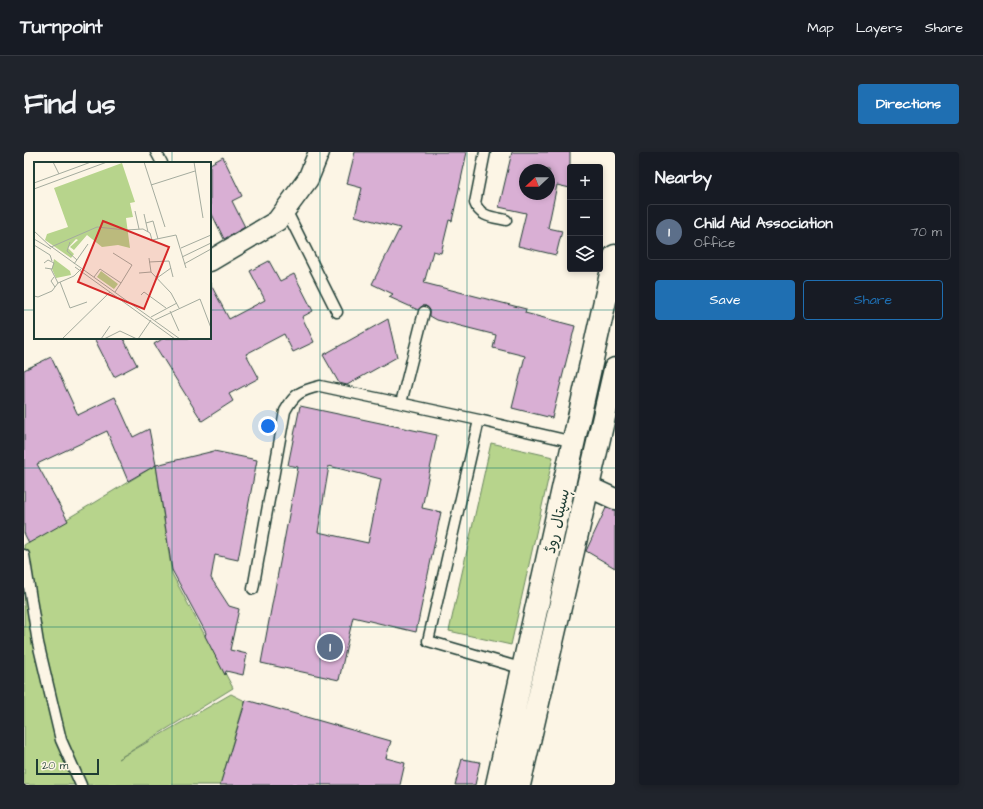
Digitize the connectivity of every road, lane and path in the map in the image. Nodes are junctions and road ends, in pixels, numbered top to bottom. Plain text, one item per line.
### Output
1 (156, 152) edge
2 (319, 152) edge
3 (485, 152) edge
4 (161, 162) edge
5 (286, 210) junction
6 (506, 220) dead end
7 (615, 256) edge
8 (211, 259) edge
9 (337, 312) dead end
10 (424, 312) dead end
11 (615, 369) edge
12 (401, 403) junction
13 (479, 420) junction
14 (574, 442) junction
15 (589, 487) junction
16 (615, 499) edge
17 (24, 555) edge
18 (253, 589) dead end
19 (524, 669) junction
20 (81, 785) edge
21 (497, 785) edge
22 (519, 785) edge

1 - 4 lane
2 - 5 street
3 - 6 lane
5 - 8 street
5 - 9 lane
7 - 14 main road, ہسپتال روڈ
10 - 12 lane
11 - 15 main road, ہسپتال روڈ
12 - 13 lane
12 - 18 lane
13 - 14 lane
13 - 19 lane
14 - 19 main road, ہسپتال روڈ
15 - 16 street
15 - 22 main road, ہسپتال روڈ
17 - 20 lane
19 - 21 main road, ہسپتال روڈ

